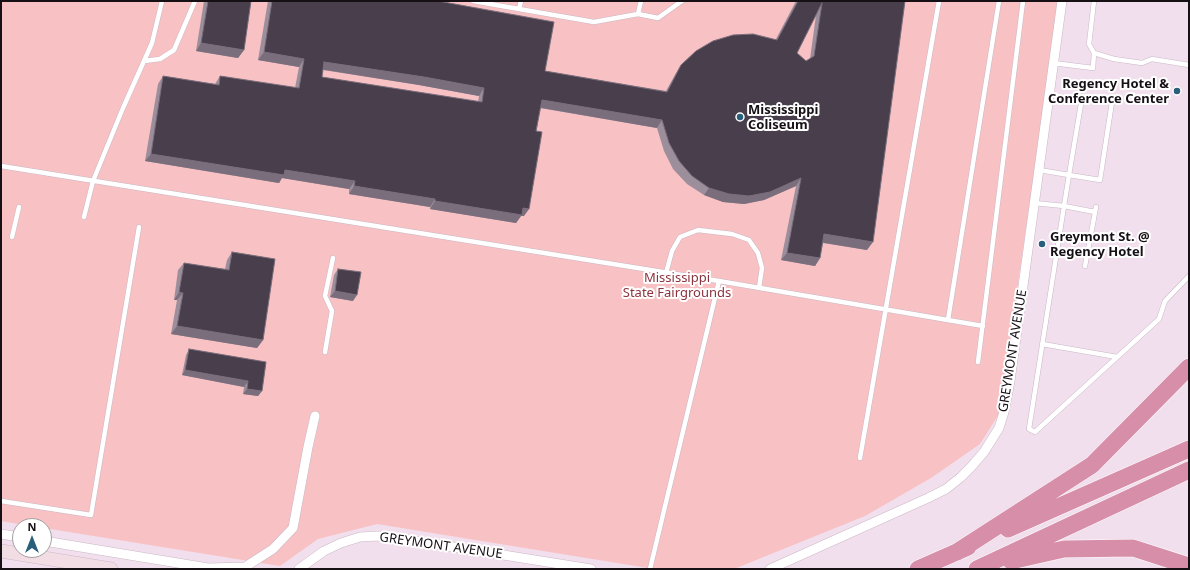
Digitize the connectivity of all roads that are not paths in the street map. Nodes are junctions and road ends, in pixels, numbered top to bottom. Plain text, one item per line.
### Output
1 (162, 1) edge
2 (195, 1) edge
3 (473, 1) edge
4 (521, 1) edge
5 (641, 1) edge
6 (682, 1) edge
7 (939, 1) edge
8 (999, 1) edge
9 (1024, 1) edge
10 (1062, 1) edge
11 (1094, 1) edge
12 (519, 9) junction
13 (638, 14) junction
14 (1094, 53) junction
15 (144, 61) junction
16 (1053, 63) junction
17 (1189, 65) edge
18 (1, 166) edge
19 (1039, 170) junction
20 (1069, 175) junction
21 (93, 181) junction
22 (1034, 203) junction
23 (1064, 206) junction
24 (19, 207) dead end
25 (1096, 207) dead end
26 (1095, 212) junction
27 (84, 217) dead end
28 (139, 227) dead end
29 (12, 237) dead end
30 (333, 258) dead end
31 (1085, 266) dead end
32 (666, 273) junction
33 (1189, 276) edge
34 (719, 282) junction
35 (758, 288) junction
36 (885, 310) junction
37 (948, 320) junction
38 (983, 326) junction
39 (1042, 344) junction
40 (325, 352) dead end
41 (1117, 357) junction
42 (978, 362) dead end
43 (1189, 367) edge
44 (316, 416) dead end
45 (1189, 449) edge
46 (860, 458) dead end
47 (1189, 470) edge
48 (1, 501) edge
49 (1, 534) edge
50 (12, 536) edge
51 (52, 542) edge
52 (1, 551) edge
53 (957, 552) junction
54 (1189, 566) edge
55 (247, 568) edge
56 (979, 568) edge
57 (111, 569) edge
58 (299, 569) edge
59 (591, 569) edge
60 (650, 569) edge
61 (770, 569) edge
62 (918, 569) edge

1 - 15 lane
2 - 15 lane
3 - 12 lane
4 - 12 lane
5 - 13 lane
6 - 13 lane
7 - 36 lane
8 - 37 lane
9 - 38 lane
10 - 16 street, GREYMONT AVENUE
11 - 14 lane
12 - 13 lane
14 - 16 lane
14 - 17 lane
15 - 21 lane
16 - 19 street, GREYMONT AVENUE
18 - 21 lane
19 - 20 lane
19 - 22 street, GREYMONT AVENUE
20 - 20 lane
20 - 23 lane
21 - 27 lane
21 - 32 lane
22 - 23 lane
22 - 61 street, GREYMONT AVENUE
23 - 26 lane
23 - 39 lane
24 - 29 lane
25 - 26 lane
26 - 31 lane
28 - 48 lane
30 - 40 lane
32 - 34 lane
32 - 35 lane
33 - 41 lane
34 - 35 lane
34 - 60 lane
35 - 36 lane
36 - 37 lane
36 - 46 lane
37 - 38 lane
38 - 42 lane
39 - 41 lane
39 - 41 lane
43 - 53 highway
44 - 55 street
45 - 53 highway
47 - 56 highway
49 - 50 street
51 - 55 street
52 - 57 main road
53 - 62 highway
54 - 56 highway
58 - 59 street, GREYMONT AVENUE

